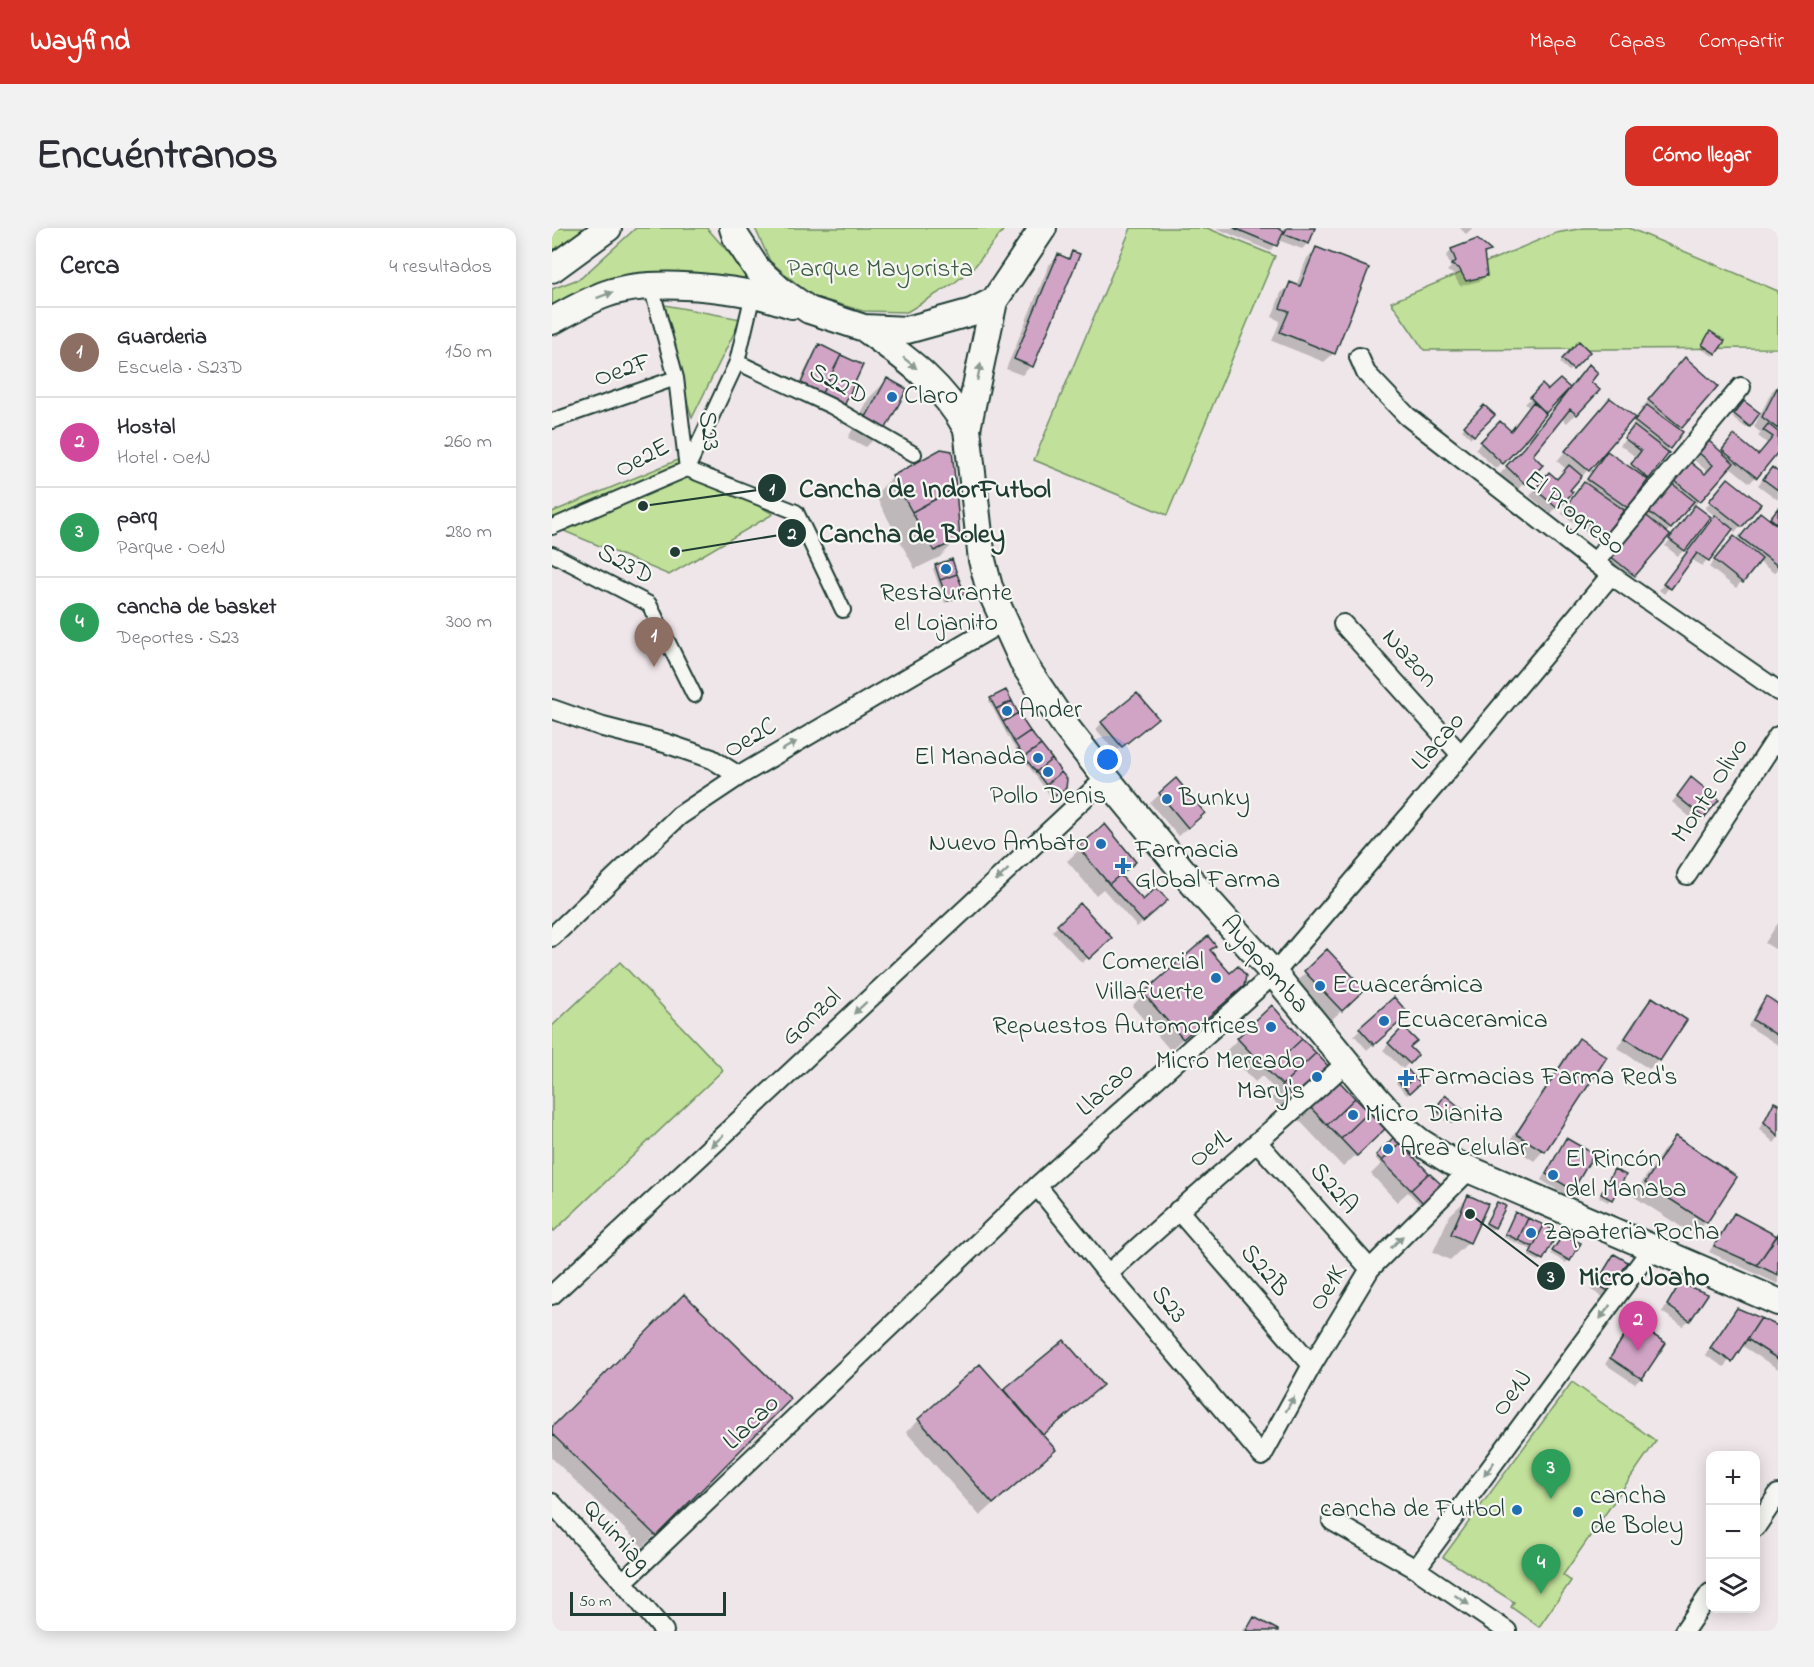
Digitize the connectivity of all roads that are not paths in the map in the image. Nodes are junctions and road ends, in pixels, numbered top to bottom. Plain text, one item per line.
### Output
1 (608, 228) edge
2 (733, 228) edge
3 (1043, 228) edge
4 (552, 269) edge
5 (651, 286) junction
6 (753, 294) junction
7 (994, 301) junction
8 (810, 310) junction
9 (552, 321) edge
10 (864, 328) junction
11 (1359, 357) dead end
12 (737, 362) junction
13 (676, 378) junction
14 (1740, 387) dead end
15 (552, 421) edge
16 (967, 429) junction
17 (914, 454) dead end
18 (687, 468) junction
19 (552, 527) edge
20 (552, 554) edge
21 (1596, 562) junction
22 (1611, 575) junction
23 (843, 610) dead end
24 (1004, 621) junction
25 (1343, 624) dead end
26 (1778, 691) edge
27 (694, 695) dead end
28 (552, 709) edge
29 (1778, 736) edge
30 (1461, 755) junction
31 (739, 776) junction
32 (1106, 778) junction
33 (1687, 874) dead end
34 (552, 937) edge
35 (1274, 974) junction
36 (1346, 1063) junction
37 (1258, 1143) junction
38 (1469, 1170) junction
39 (1037, 1186) junction
40 (1178, 1210) junction
41 (1652, 1248) junction
42 (1370, 1269) junction
43 (1108, 1274) junction
44 (552, 1295) edge
45 (1778, 1302) edge
46 (1312, 1365) junction
47 (1262, 1456) joint
48 (1778, 1494) edge
49 (552, 1503) edge
50 (1760, 1520) edge
51 (1332, 1521) dead end
52 (1416, 1569) junction
53 (623, 1582) junction
54 (1706, 1599) edge
55 (664, 1631) edge
56 (1507, 1631) edge
57 (1684, 1631) edge

1 - 4 main road
2 - 8 main road
3 - 7 main road
5 - 6 main road
9 -> 5 main road
5 - 13 street, S23
6 - 8 main road
6 - 12 street, Oe2E
7 - 10 main road
16 -> 7 main road, Ayapamba
8 - 10 main road
10 -> 16 main road, Ayapamba
11 - 21 street, El Progreso
12 - 17 street, S22D
12 - 18 street, Oe2E
13 - 15 street, Oe2F
13 - 18 street, S23
14 - 21 street
16 - 24 main road, Ayapamba
18 - 19 street, Oe2E
18 - 23 street, S23
20 - 27 street, S23D
21 - 22 street, El Progreso
22 - 26 street, El Progreso
22 - 30 street, Llacao
31 -> 24 street, Oe2C
24 - 32 main road, Ayapamba
25 - 30 street, Nazon
28 - 31 street
29 - 33 street, Monte Olivo
30 - 35 street, Llacao
31 - 34 street, Oe2C
32 - 35 main road, Ayapamba
32 -> 44 street, Gonzol
35 - 36 main road, Ayapamba
35 - 39 street, Llacao
36 - 37 street, Oe1L
36 - 38 main road, Ayapamba
37 - 40 street, Oe1L
37 - 42 street, S22A
38 - 41 main road, Ayapamba
42 -> 38 street, Oe1K
39 - 43 street, S23
39 - 53 street, Llacao
40 - 43 street, Oe1L
40 - 46 street, S22B
41 - 45 main road, Ayapamba
41 -> 52 street, Oe1J
42 - 46 street, Oe1K
43 - 47 street, S23
47 -> 46 street, Oe1K
48 - 50 street
49 - 53 street, Quimiag
51 - 52 street
52 -> 56 street
53 - 55 street, Quimiag
54 - 57 street

